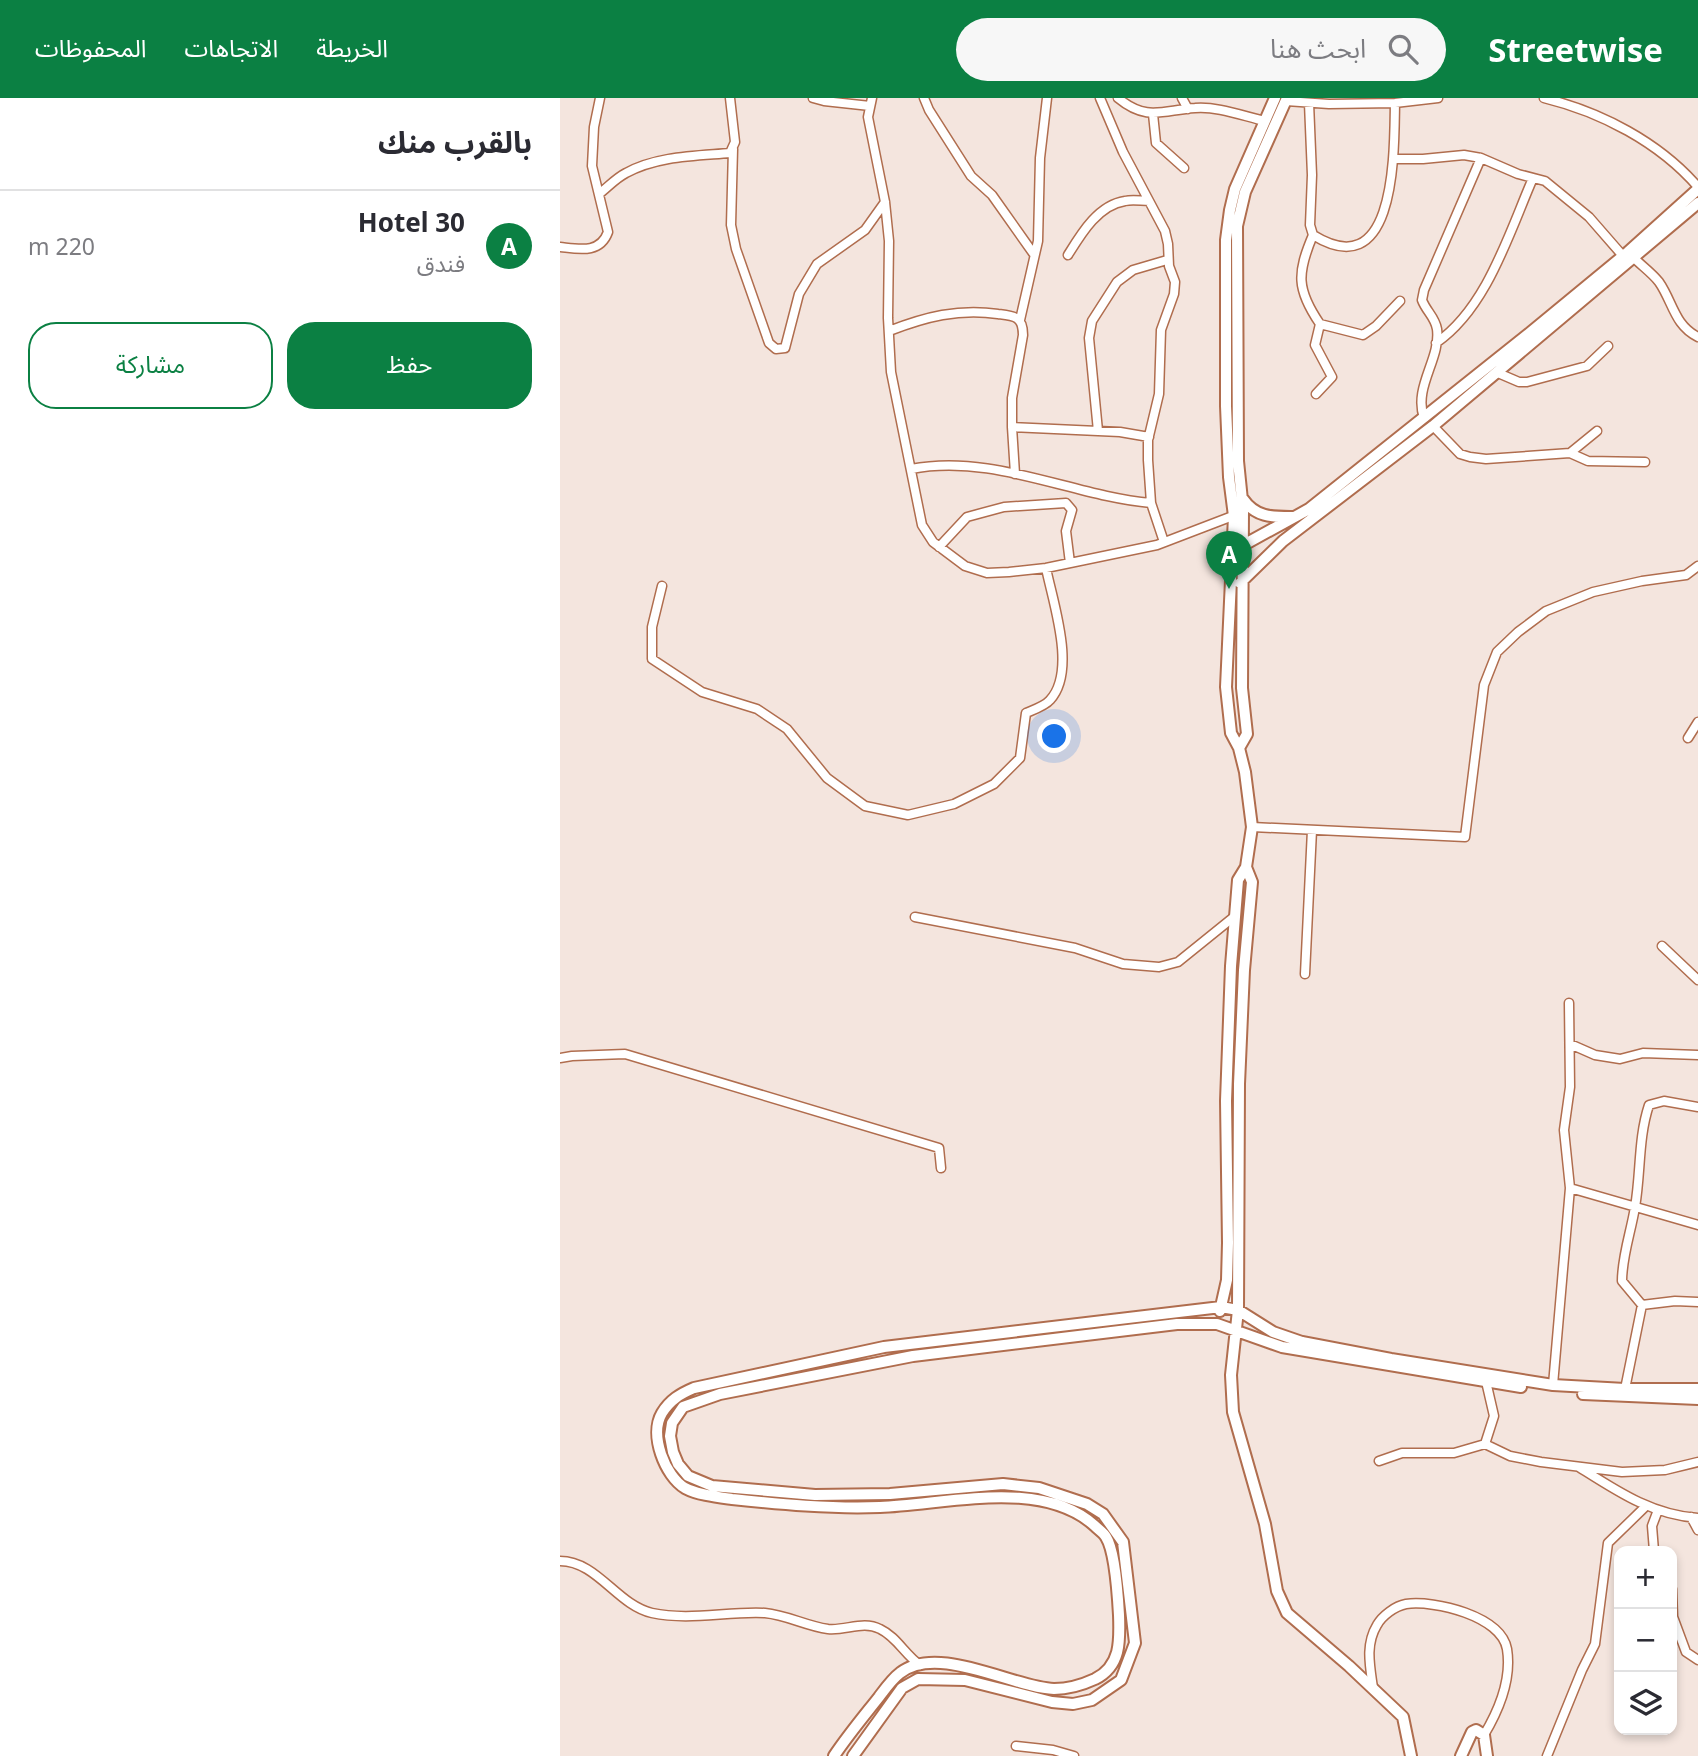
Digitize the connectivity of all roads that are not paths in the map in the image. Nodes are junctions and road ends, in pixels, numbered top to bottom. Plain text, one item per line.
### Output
1 (600, 98) edge
2 (730, 98) edge
3 (813, 98) edge
4 (924, 98) edge
5 (1047, 98) edge
6 (1100, 98) edge
7 (1118, 98) edge
8 (1181, 98) edge
9 (1438, 98) edge
10 (1544, 98) edge
11 (1282, 99) edge
12 (1385, 101) edge
13 (871, 102) edge
14 (1309, 103) junction
15 (1395, 103) junction
16 (1188, 109) junction
17 (1153, 114) junction
18 (1265, 121) junction
19 (733, 149) junction
20 (1481, 158) junction
21 (1393, 159) junction
22 (1184, 167) dead end
23 (1533, 178) junction
24 (1698, 188) edge
25 (599, 194) junction
26 (1149, 201) junction
27 (885, 202) junction
28 (1698, 203) edge
29 (1312, 235) junction
30 (560, 247) edge
31 (1033, 253) junction
32 (1068, 255) dead end
33 (1629, 257) junction
34 (1167, 260) junction
35 (1400, 301) dead end
36 (1020, 320) junction
37 (1320, 324) junction
38 (888, 331) junction
39 (1698, 337) edge
40 (1436, 343) junction
41 (1608, 346) dead end
42 (1498, 373) junction
43 (1316, 394) dead end
44 (1428, 422) junction
45 (1012, 427) junction
46 (1598, 431) dead end
47 (1098, 432) junction
48 (1149, 437) junction
49 (1570, 453) junction
50 (1645, 462) dead end
51 (911, 469) junction
52 (1015, 474) junction
53 (1242, 496) junction
54 (1151, 503) junction
55 (1239, 513) junction
56 (1297, 517) junction
57 (1164, 542) junction
58 (939, 547) junction
59 (1238, 548) junction
60 (1070, 563) junction
61 (1698, 566) edge
62 (1046, 568) junction
63 (1242, 580) junction
64 (662, 586) dead end
65 (1232, 588) junction
66 (1698, 722) edge
67 (1688, 738) dead end
68 (1239, 748) junction
69 (1252, 827) junction
70 (1312, 830) junction
71 (1246, 867) junction
72 (1235, 916) junction
73 (915, 917) dead end
74 (1662, 946) dead end
75 (1305, 974) dead end
76 (1698, 980) edge
77 (1569, 1003) dead end
78 (1570, 1044) junction
79 (1698, 1055) edge
80 (560, 1058) edge
81 (1698, 1107) edge
82 (941, 1168) dead end
83 (1570, 1188) junction
84 (1636, 1205) junction
85 (1698, 1224) edge
86 (1698, 1302) edge
87 (1642, 1305) junction
88 (1221, 1307) junction
89 (1238, 1310) junction
90 (1217, 1324) junction
91 (1236, 1329) junction
92 (1485, 1378) junction
93 (1553, 1385) junction
94 (1625, 1389) junction
95 (1698, 1389) edge
96 (1698, 1399) edge
97 (1485, 1444) junction
98 (1379, 1461) dead end
99 (1698, 1462) edge
100 (1576, 1466) junction
101 (1646, 1506) junction
102 (1658, 1510) junction
103 (1694, 1518) edge
104 (1698, 1531) edge
105 (1654, 1546) edge
106 (560, 1562) edge
107 (1673, 1609) edge
108 (1698, 1660) edge
109 (920, 1665) junction
110 (1373, 1688) junction
111 (1484, 1735) junction
112 (1016, 1746) dead end
113 (834, 1756) edge
114 (853, 1756) edge
115 (1074, 1756) edge
116 (1411, 1756) edge
117 (1461, 1756) edge
118 (1487, 1756) edge
119 (1548, 1756) edge

1 - 25 street
2 - 19 street
3 - 13 street
4 - 31 street
5 - 31 street
6 - 26 street
7 - 17 street
8 - 16 street
9 - 15 street
10 - 24 street
11 - 14 street
11 - 18 street
11 - 53 street
12 - 14 street
12 - 15 street
13 - 27 street
14 - 29 street
15 - 21 street
16 - 17 street
16 - 18 street
17 - 22 street
18 - 55 street
19 - 25 street
19 - 27 street
20 - 21 street
20 - 23 street
20 - 40 street
21 - 29 street
23 - 33 street
23 - 40 street
24 - 33 street
25 - 30 street
26 - 32 street
26 - 34 street
27 - 38 street
28 - 33 street
29 - 37 street
31 - 36 street
33 - 39 street
33 - 42 street
33 - 44 street
34 - 47 street
34 - 48 street
35 - 37 street
36 - 38 street
36 - 45 street
37 - 43 street
38 - 51 street
40 - 44 street
41 - 42 street
42 - 44 street
44 - 49 street
44 - 56 street
44 - 63 street
45 - 47 street
45 - 52 street
46 - 49 street
47 - 48 street
48 - 54 street
49 - 50 street
51 - 52 street
51 - 58 street
52 - 54 street
53 - 55 street
53 - 56 street
54 - 57 street
55 - 57 street
55 - 59 street
56 - 59 street
57 - 60 street
58 - 60 street
58 - 62 street
59 - 63 street
59 - 65 street
60 - 62 street
61 - 70 street
62 - 64 street
63 - 65 street
63 - 68 street
65 - 68 street
66 - 67 street
68 - 69 street
69 - 70 street
69 - 71 street
70 - 75 street
71 - 72 street
71 - 89 street
72 - 73 street
72 - 88 street
74 - 76 street
77 - 78 street
78 - 79 street
78 - 83 street
80 - 82 street
81 - 84 street
83 - 84 street
83 - 93 street
84 - 85 street
84 - 87 street
86 - 87 street
87 - 94 street
88 - 89 street
88 - 90 street
88 - 109 street
89 - 91 street
89 - 92 street
90 - 91 street
90 - 114 street
91 - 92 street
91 - 110 street
92 - 93 street
92 - 96 street
92 - 97 street
93 - 94 street
94 - 95 street
97 - 98 street
97 - 100 street
99 - 100 street
100 - 101 street
101 - 102 street
101 - 119 street
102 - 103 street
102 - 105 street
103 - 104 street
106 - 109 street
107 - 108 street
109 - 113 street
110 - 111 street
110 - 116 street
111 - 117 street
111 - 118 street
112 - 115 street

